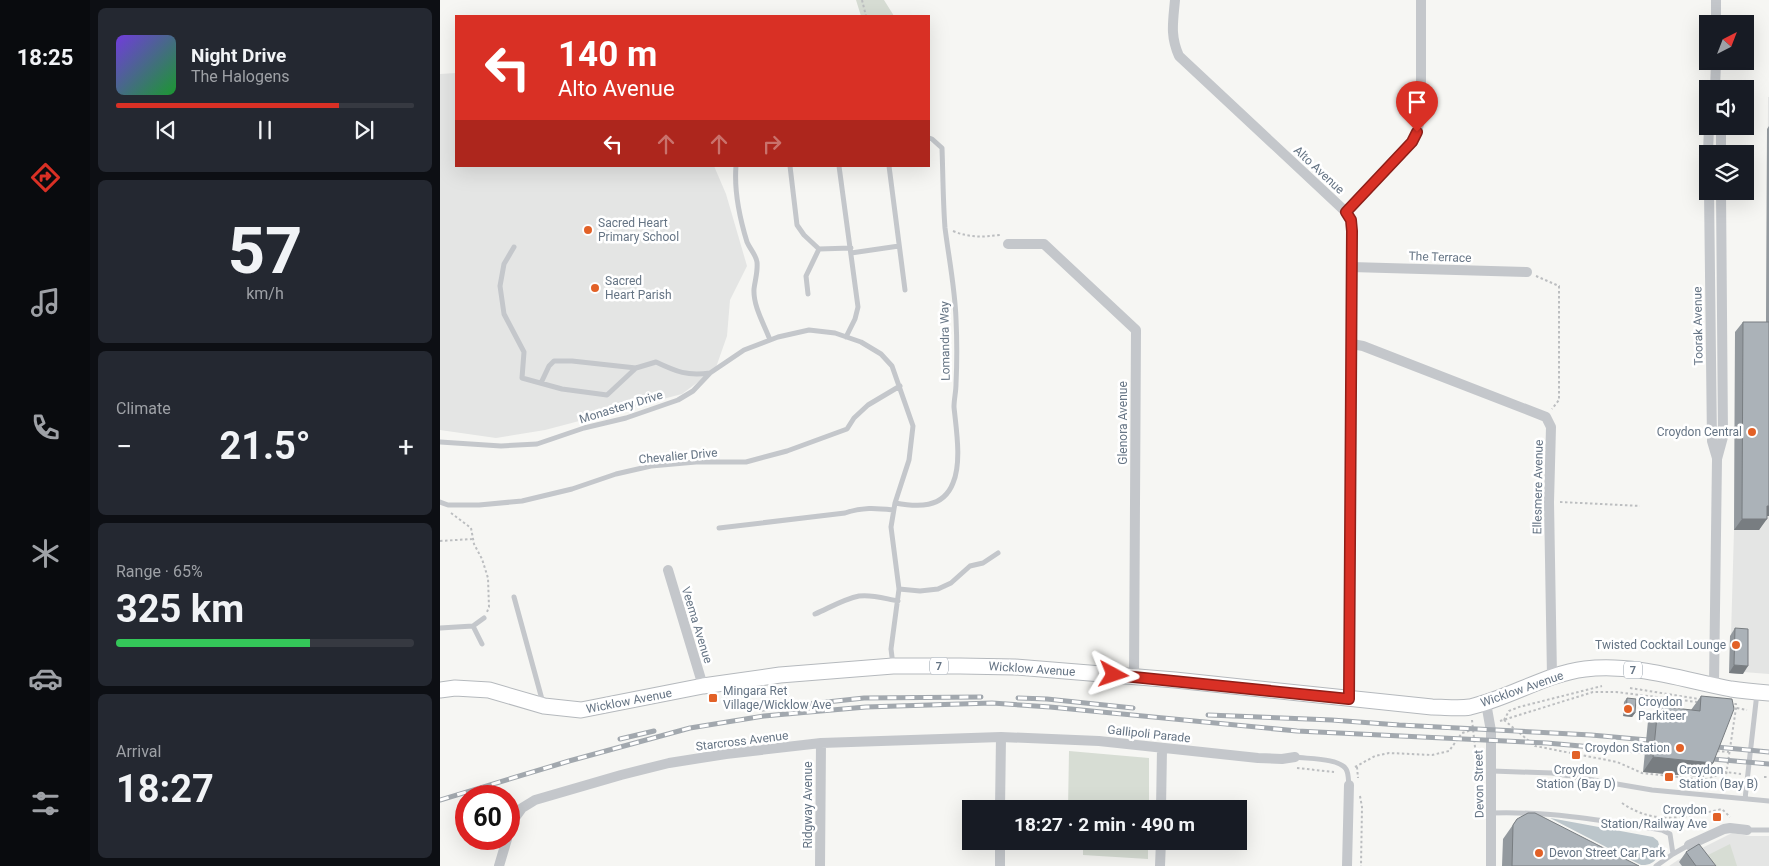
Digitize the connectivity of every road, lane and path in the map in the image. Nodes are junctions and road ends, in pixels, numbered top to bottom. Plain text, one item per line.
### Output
1 (862, 0) edge
2 (1175, 0) edge
3 (1420, 0) edge
4 (1716, 0) edge
5 (866, 15) edge
6 (1716, 15) edge
7 (930, 138) edge
8 (736, 167) edge
9 (790, 167) edge
10 (839, 167) edge
11 (889, 167) edge
12 (1709, 200) edge
13 (1721, 200) edge
14 (1346, 212) junction
15 (945, 228) junction
16 (1008, 244) joint
17 (899, 246) junction
18 (514, 247) dead end
19 (819, 249) junction
20 (851, 250) junction
21 (1352, 267) junction
22 (1527, 272) joint
23 (905, 290) dead end
24 (808, 294) dead end
25 (846, 337) junction
26 (770, 340) junction
27 (1352, 344) junction
28 (636, 368) junction
29 (710, 373) junction
30 (541, 383) junction
31 (900, 386) junction
32 (1546, 417) junction
33 (440, 442) edge
34 (1717, 459) junction
35 (440, 502) edge
36 (1549, 502) junction
37 (895, 503) junction
38 (1640, 506) dead end
39 (894, 510) junction
40 (448, 512) dead end
41 (719, 528) dead end
42 (472, 539) junction
43 (440, 541) edge
44 (998, 553) dead end
45 (668, 570) dead end
46 (899, 589) junction
47 (514, 597) dead end
48 (898, 601) junction
49 (815, 614) dead end
50 (484, 618) joint
51 (473, 626) junction
52 (440, 628) edge
53 (482, 644) dead end
54 (893, 666) junction
55 (1552, 676) junction
56 (1134, 677) junction
57 (1714, 685) junction
58 (703, 686) junction
59 (1602, 686) dead end
60 (1630, 688) dead end
61 (440, 690) edge
62 (1763, 692) edge
63 (1349, 699) junction
64 (1707, 700) edge
65 (1486, 703) junction
66 (1701, 703) edge
67 (1726, 703) edge
68 (544, 706) junction
69 (1727, 707) edge
70 (1736, 708) junction
71 (1755, 711) junction
72 (1504, 720) junction
73 (1489, 724) junction
74 (1474, 730) junction
75 (1000, 737) junction
76 (821, 743) junction
77 (1162, 749) junction
78 (1712, 751) edge
79 (1729, 752) junction
80 (1291, 758) junction
81 (1357, 766) junction
82 (1480, 770) dead end
83 (1347, 771) junction
84 (1492, 771) junction
85 (1726, 772) junction
86 (1741, 774) dead end
87 (1764, 777) dead end
88 (1769, 777) edge
89 (1353, 783) junction
90 (1724, 789) dead end
91 (1745, 799) junction
92 (1000, 800) edge
93 (1161, 800) edge
94 (1769, 801) edge
95 (1622, 804) dead end
96 (520, 811) edge
97 (1522, 812) junction
98 (1492, 813) junction
99 (1733, 820) dead end
100 (1540, 821) edge
101 (1747, 830) joint
102 (1769, 830) edge
103 (1689, 845) joint
104 (504, 850) edge
105 (1000, 850) edge
106 (1161, 850) edge
107 (1673, 854) junction
108 (499, 866) edge
109 (820, 866) edge
110 (1000, 866) edge
111 (1160, 866) edge
112 (1348, 866) edge
113 (1491, 866) edge
114 (1656, 866) edge

1 - 5 path
2 - 14 street, Alto Avenue
3 - 14 street
4 - 6 street
7 - 15 lane, Lomandra Way
8 - 26 lane
9 - 19 lane
10 - 20 lane
11 - 17 lane
12 - 34 street, Toorak Avenue
13 - 34 street, Toorak Avenue
14 - 21 street, Alto Avenue
15 - 16 path
15 - 37 lane, Lomandra Way
16 - 56 street, Glenora Avenue
17 - 20 lane
17 - 23 lane
18 - 30 lane
19 - 20 lane
19 - 24 lane
20 - 25 lane
21 - 22 street, The Terrace
21 - 27 street, Alto Avenue
22 - 32 path
25 - 26 lane, Monastery Drive
25 - 31 lane, Monastery Drive
26 - 29 lane, Monastery Drive
27 - 32 street
27 - 63 street, Alto Avenue
28 - 29 lane
28 - 30 lane
28 - 30 lane
29 - 33 lane, Monastery Drive
31 - 35 lane, Chevalier Drive
31 - 37 lane, Monastery Drive
32 - 36 street, Ellesmere Avenue
34 - 57 street, Toorak Avenue
36 - 38 path
36 - 55 street, Ellesmere Avenue
37 - 39 lane, Monastery Drive
39 - 41 lane
39 - 46 lane, Monastery Drive
40 - 42 path
42 - 43 path
42 - 50 path
44 - 46 lane
45 - 58 street, Veema Avenue
46 - 48 lane, Monastery Drive
47 - 68 lane
48 - 49 lane
48 - 54 lane, Monastery Drive
50 - 51 lane
51 - 52 lane
51 - 53 lane
54 - 56 main road, Wicklow Avenue / 7
54 - 58 main road, Wicklow Avenue / 7
55 - 57 main road, Wicklow Avenue / 7
55 - 65 main road, Wicklow Avenue / 7
56 - 63 main road, Wicklow Avenue / 7
57 - 62 main road, Wicklow Avenue / 7
58 - 68 main road, Wicklow Avenue / 7
59 - 72 path
60 - 64 path
61 - 68 main road, Wicklow Avenue / 7
62 - 71 lane
63 - 65 main road, Wicklow Avenue / 7
65 - 73 street, Devon Street
66 - 72 path
67 - 70 path
69 - 70 path
70 - 71 path
70 - 79 path
71 - 91 lane
72 - 73 path
72 - 85 path
73 - 74 path
73 - 84 street, Devon Street
74 - 81 path
74 - 82 path
75 - 76 street, Starcross Avenue
75 - 77 street, Gallipoli Parade
75 - 92 street
76 - 96 street, Starcross Avenue
76 - 109 street, Ridgway Avenue
77 - 80 street, Gallipoli Parade
77 - 93 street
78 - 79 path
79 - 85 path
80 - 83 lane
80 - 83 path
81 - 83 path
81 - 89 path
83 - 89 lane
84 - 91 lane
84 - 98 street, Devon Street
85 - 86 path
85 - 90 path
87 - 88 path
89 - 112 street
91 - 94 lane
95 - 99 path
97 - 98 lane
97 - 100 lane
97 - 107 lane
98 - 113 street, Devon Street
101 - 102 lane
101 - 103 street
103 - 107 lane
104 - 108 street
105 - 110 street
106 - 111 street
107 - 114 lane

